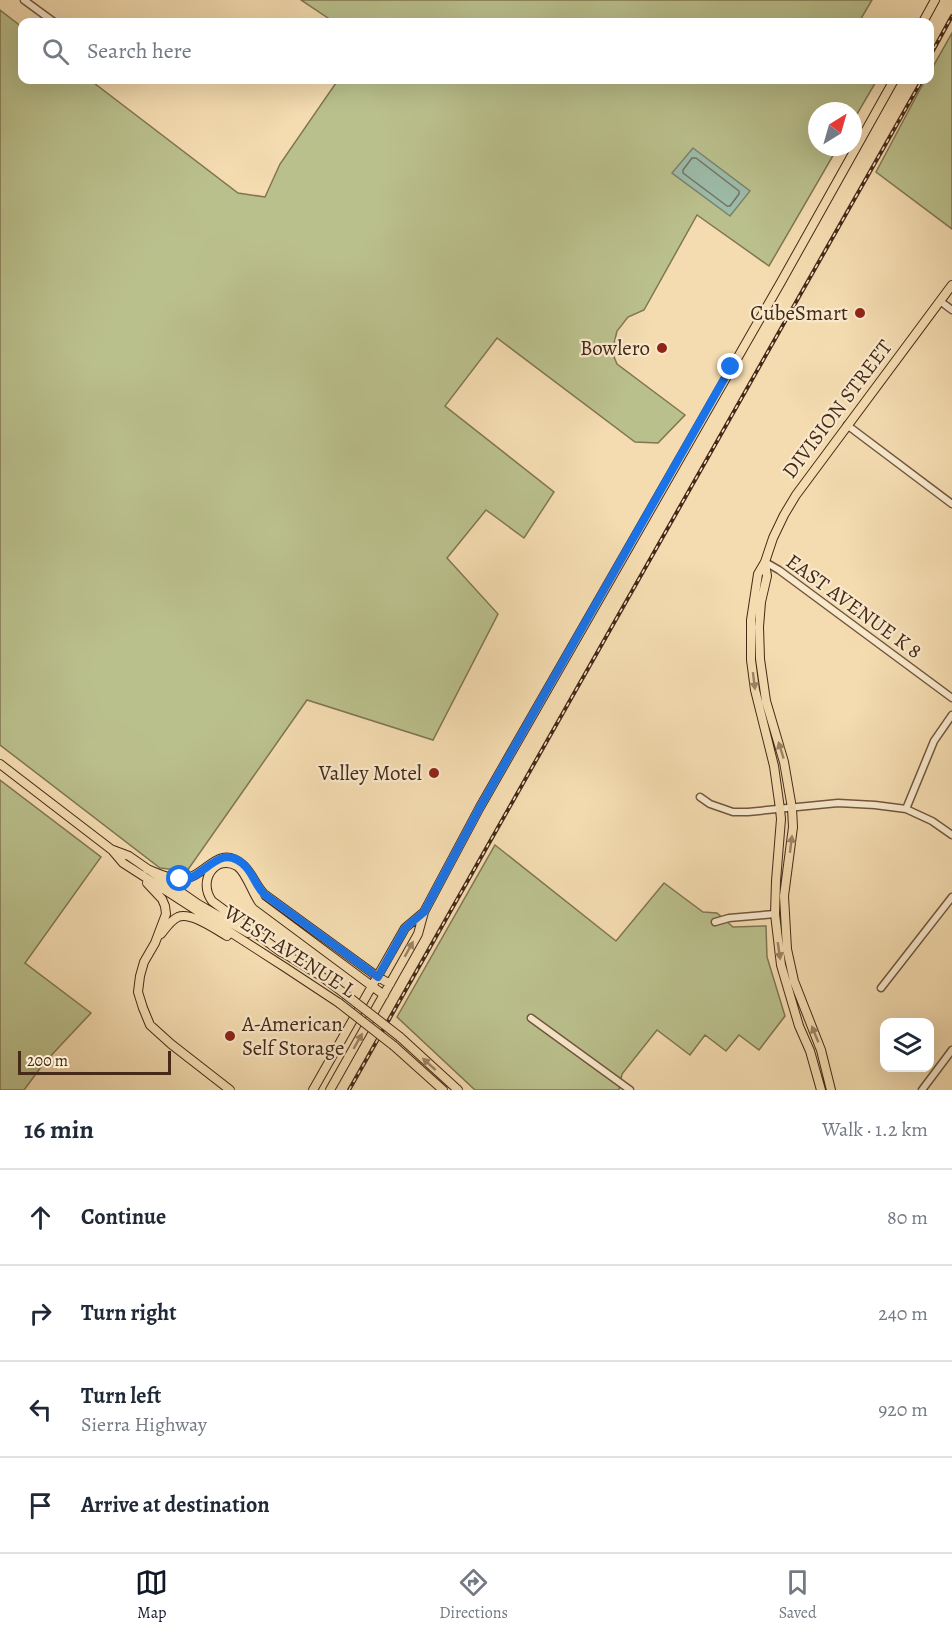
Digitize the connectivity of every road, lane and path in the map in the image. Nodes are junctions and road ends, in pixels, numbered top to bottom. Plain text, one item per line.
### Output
1 (24, 0) edge
2 (935, 0) edge
3 (49, 18) edge
4 (926, 18) edge
5 (892, 84) edge
6 (952, 285) edge
7 (940, 301) junction
8 (952, 310) edge
9 (847, 425) junction
10 (952, 504) edge
11 (765, 562) junction
12 (952, 698) edge
13 (952, 715) edge
14 (0, 764) edge
15 (700, 797) dead end
16 (792, 808) junction
17 (780, 809) junction
18 (906, 809) junction
19 (952, 835) edge
20 (112, 850) junction
21 (147, 869) junction
22 (135, 872) junction
23 (952, 897) edge
24 (424, 912) junction
25 (775, 914) junction
26 (716, 922) dead end
27 (154, 943) junction
28 (281, 952) junction
29 (286, 968) junction
30 (378, 977) junction
31 (390, 984) junction
32 (372, 986) junction
33 (881, 988) dead end
34 (384, 995) junction
35 (531, 1018) dead end
36 (952, 1050) edge
37 (230, 1090) edge
38 (313, 1090) edge
39 (330, 1090) edge
40 (443, 1090) edge
41 (458, 1090) edge
42 (630, 1090) edge
43 (821, 1090) edge
44 (831, 1090) edge
45 (922, 1090) edge

1 - 3 street
2 - 4 main road
5 - 24 main road
6 - 7 main road, DIVISION STREET
7 - 8 street
7 - 9 main road, DIVISION STREET
9 - 10 street
9 - 11 main road, DIVISION STREET
11 - 12 street, EAST AVENUE K 8
16 -> 11 main road
11 -> 17 main road, DIVISION STREET
13 - 18 street
14 - 20 main road, WEST AVENUE L
15 - 17 street
16 - 17 street
16 - 18 street
44 -> 16 main road
17 - 25 main road, DIVISION STREET
18 - 19 street
20 - 21 main road, WEST AVENUE L
20 - 22 main road, WEST AVENUE L
21 - 28 main road, WEST AVENUE L
21 - 30 main road
22 - 27 main road
22 - 29 main road, WEST AVENUE L
23 - 33 street
24 - 30 main road
31 -> 24 main road
25 - 26 street
25 -> 43 main road, DIVISION STREET
27 - 29 main road
27 - 37 main road
28 - 32 main road
41 -> 28 main road, WEST AVENUE L, bridge
29 - 40 main road, WEST AVENUE L, bridge
30 - 31 main road
30 - 32 main road
31 - 34 main road
32 - 34 main road
32 - 38 main road
39 -> 34 main road
35 - 42 street
36 - 45 street

